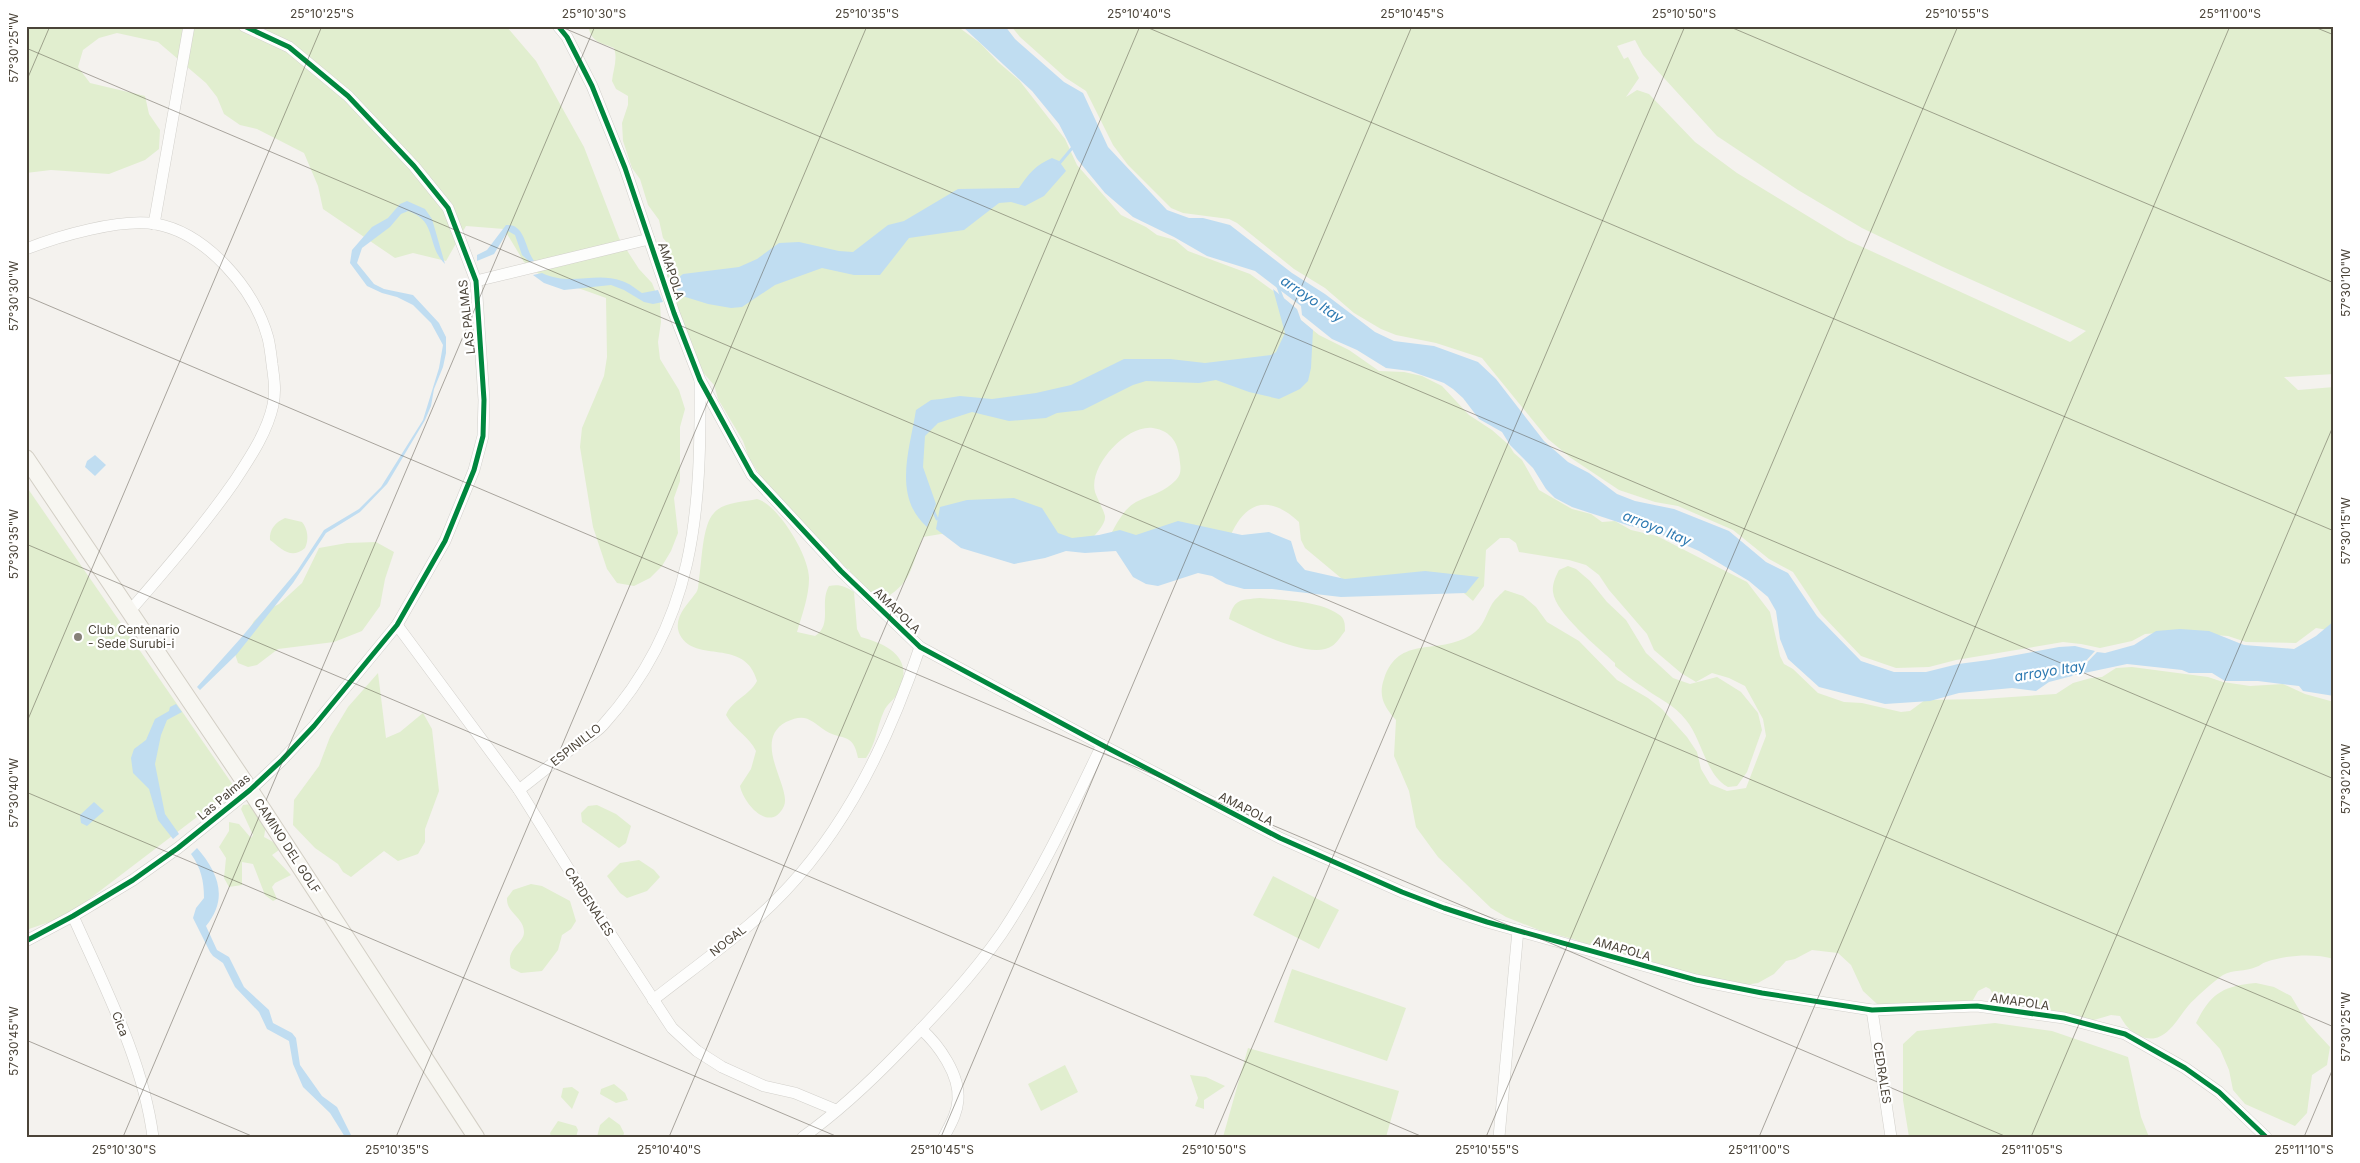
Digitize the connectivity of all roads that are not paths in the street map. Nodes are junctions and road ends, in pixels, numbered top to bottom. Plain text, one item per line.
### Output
1 (189, 26) edge
2 (244, 26) edge
3 (558, 26) edge
4 (154, 224) junction
5 (650, 239) junction
6 (26, 249) edge
7 (476, 281) junction
8 (700, 380) junction
9 (26, 458) edge
10 (129, 612) junction
11 (397, 625) junction
12 (920, 647) junction
13 (1102, 745) junction
14 (250, 790) junction
15 (519, 790) junction
16 (73, 916) junction
17 (1518, 930) junction
18 (26, 940) edge
19 (653, 1000) junction
20 (1872, 1010) junction
21 (921, 1029) junction
22 (836, 1110) junction
23 (153, 1137) edge
24 (476, 1137) edge
25 (803, 1137) edge
26 (944, 1137) edge
27 (1499, 1137) edge
28 (1891, 1137) edge
29 (2266, 1137) edge

1 - 4 street
2 - 7 street, LAS PALMAS
3 - 5 street, AMAPOLA
4 - 6 street
4 - 10 street
5 - 7 street
5 - 8 street, AMAPOLA
7 - 11 street, LAS PALMAS
8 - 12 street, AMAPOLA
8 - 15 street, ESPINILLO
9 - 10 street, CAMINO DEL GOLF
10 - 14 street, CAMINO DEL GOLF
11 - 14 street, Las Palmas
11 - 15 street, CARDENALES
12 - 13 street, AMAPOLA
12 - 19 street, NOGAL
13 - 17 street, AMAPOLA
13 - 21 street
14 - 16 street, Las Palmas
14 - 24 street, CAMINO DEL GOLF
15 - 19 street, CARDENALES
16 - 18 street, Las Palmas
16 - 23 street, Cica
17 - 20 street, AMAPOLA
17 - 27 street
19 - 22 street, CARDENALES
20 - 28 street, CEDRALES
20 - 29 street, AMAPOLA
21 - 22 street
21 - 26 street
22 - 25 street

